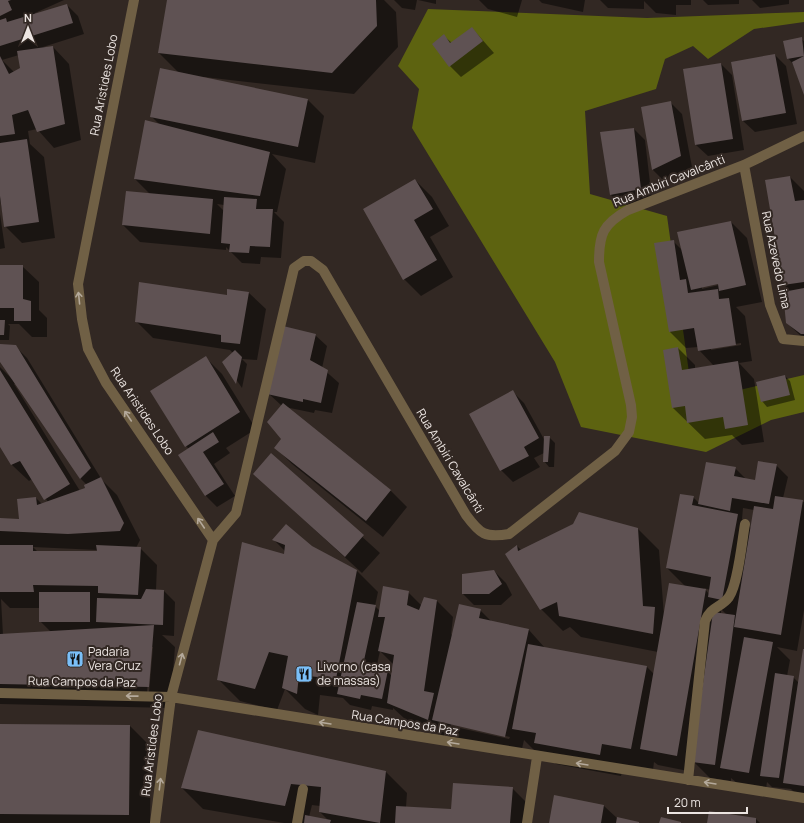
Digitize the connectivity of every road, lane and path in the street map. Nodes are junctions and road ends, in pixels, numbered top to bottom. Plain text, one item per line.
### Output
1 (134, 0) edge
2 (804, 136) edge
3 (744, 165) junction
4 (804, 341) edge
5 (745, 524) dead end
6 (213, 540) junction
7 (0, 693) edge
8 (171, 697) junction
9 (537, 757) junction
10 (688, 780) junction
11 (303, 789) dead end
12 (804, 798) edge
13 (155, 823) edge
14 (297, 823) edge
15 (527, 823) edge

6 -> 1 street, Rua Aristides Lobo
2 - 3 street, Rua Ambíri Cavalcânti
3 - 4 street, Rua Azevedo Lima
3 - 6 street, Rua Ambíri Cavalcânti
5 - 10 street
8 -> 6 street, Rua Aristides Lobo
8 -> 7 street, Rua Campos da Paz
9 -> 8 street, Rua Campos da Paz
13 -> 8 street, Rua Aristides Lobo
10 -> 9 street, Rua Campos da Paz
9 - 15 street
12 -> 10 street, Rua Campos da Paz
11 - 14 street

